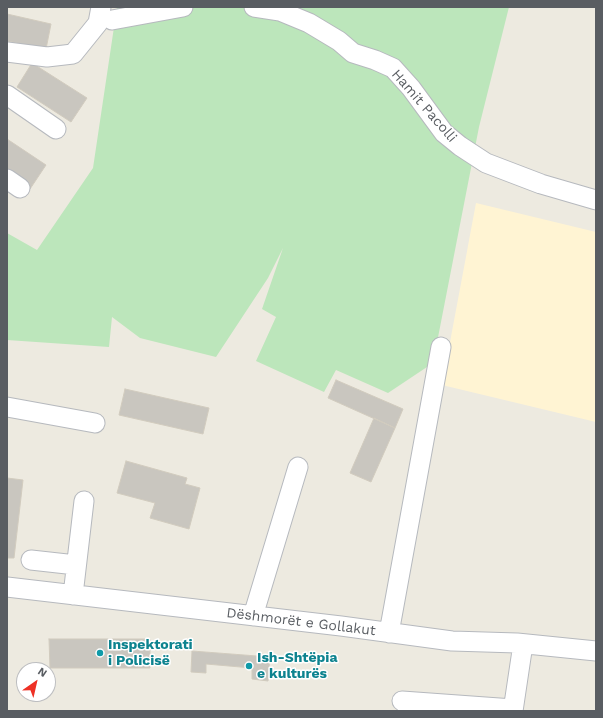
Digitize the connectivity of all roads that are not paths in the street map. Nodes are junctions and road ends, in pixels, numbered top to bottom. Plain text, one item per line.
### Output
1 (183, 7) edge
2 (254, 7) edge
3 (106, 14) edge
4 (7, 52) edge
5 (7, 95) edge
6 (56, 129) dead end
7 (596, 200) edge
8 (441, 348) dead end
9 (7, 407) edge
10 (95, 423) dead end
11 (298, 467) dead end
12 (84, 501) dead end
13 (31, 560) dead end
14 (76, 565) junction
15 (7, 587) edge
16 (72, 595) junction
17 (253, 616) junction
18 (389, 632) junction
19 (523, 644) junction
20 (596, 651) edge
21 (402, 701) dead end
22 (513, 710) edge

1 - 3 street
2 - 7 street, Hamit Pacolli
3 - 4 street
5 - 6 street
8 - 18 street
9 - 10 street
11 - 17 street
12 - 14 street
13 - 14 street
14 - 16 street
15 - 16 street, Dëshmorët e Gollakut
16 - 17 street, Dëshmorët e Gollakut
17 - 18 street, Dëshmorët e Gollakut
18 - 19 street, Dëshmorët e Gollakut
19 - 20 street, Dëshmorët e Gollakut
19 - 22 street
21 - 22 street

